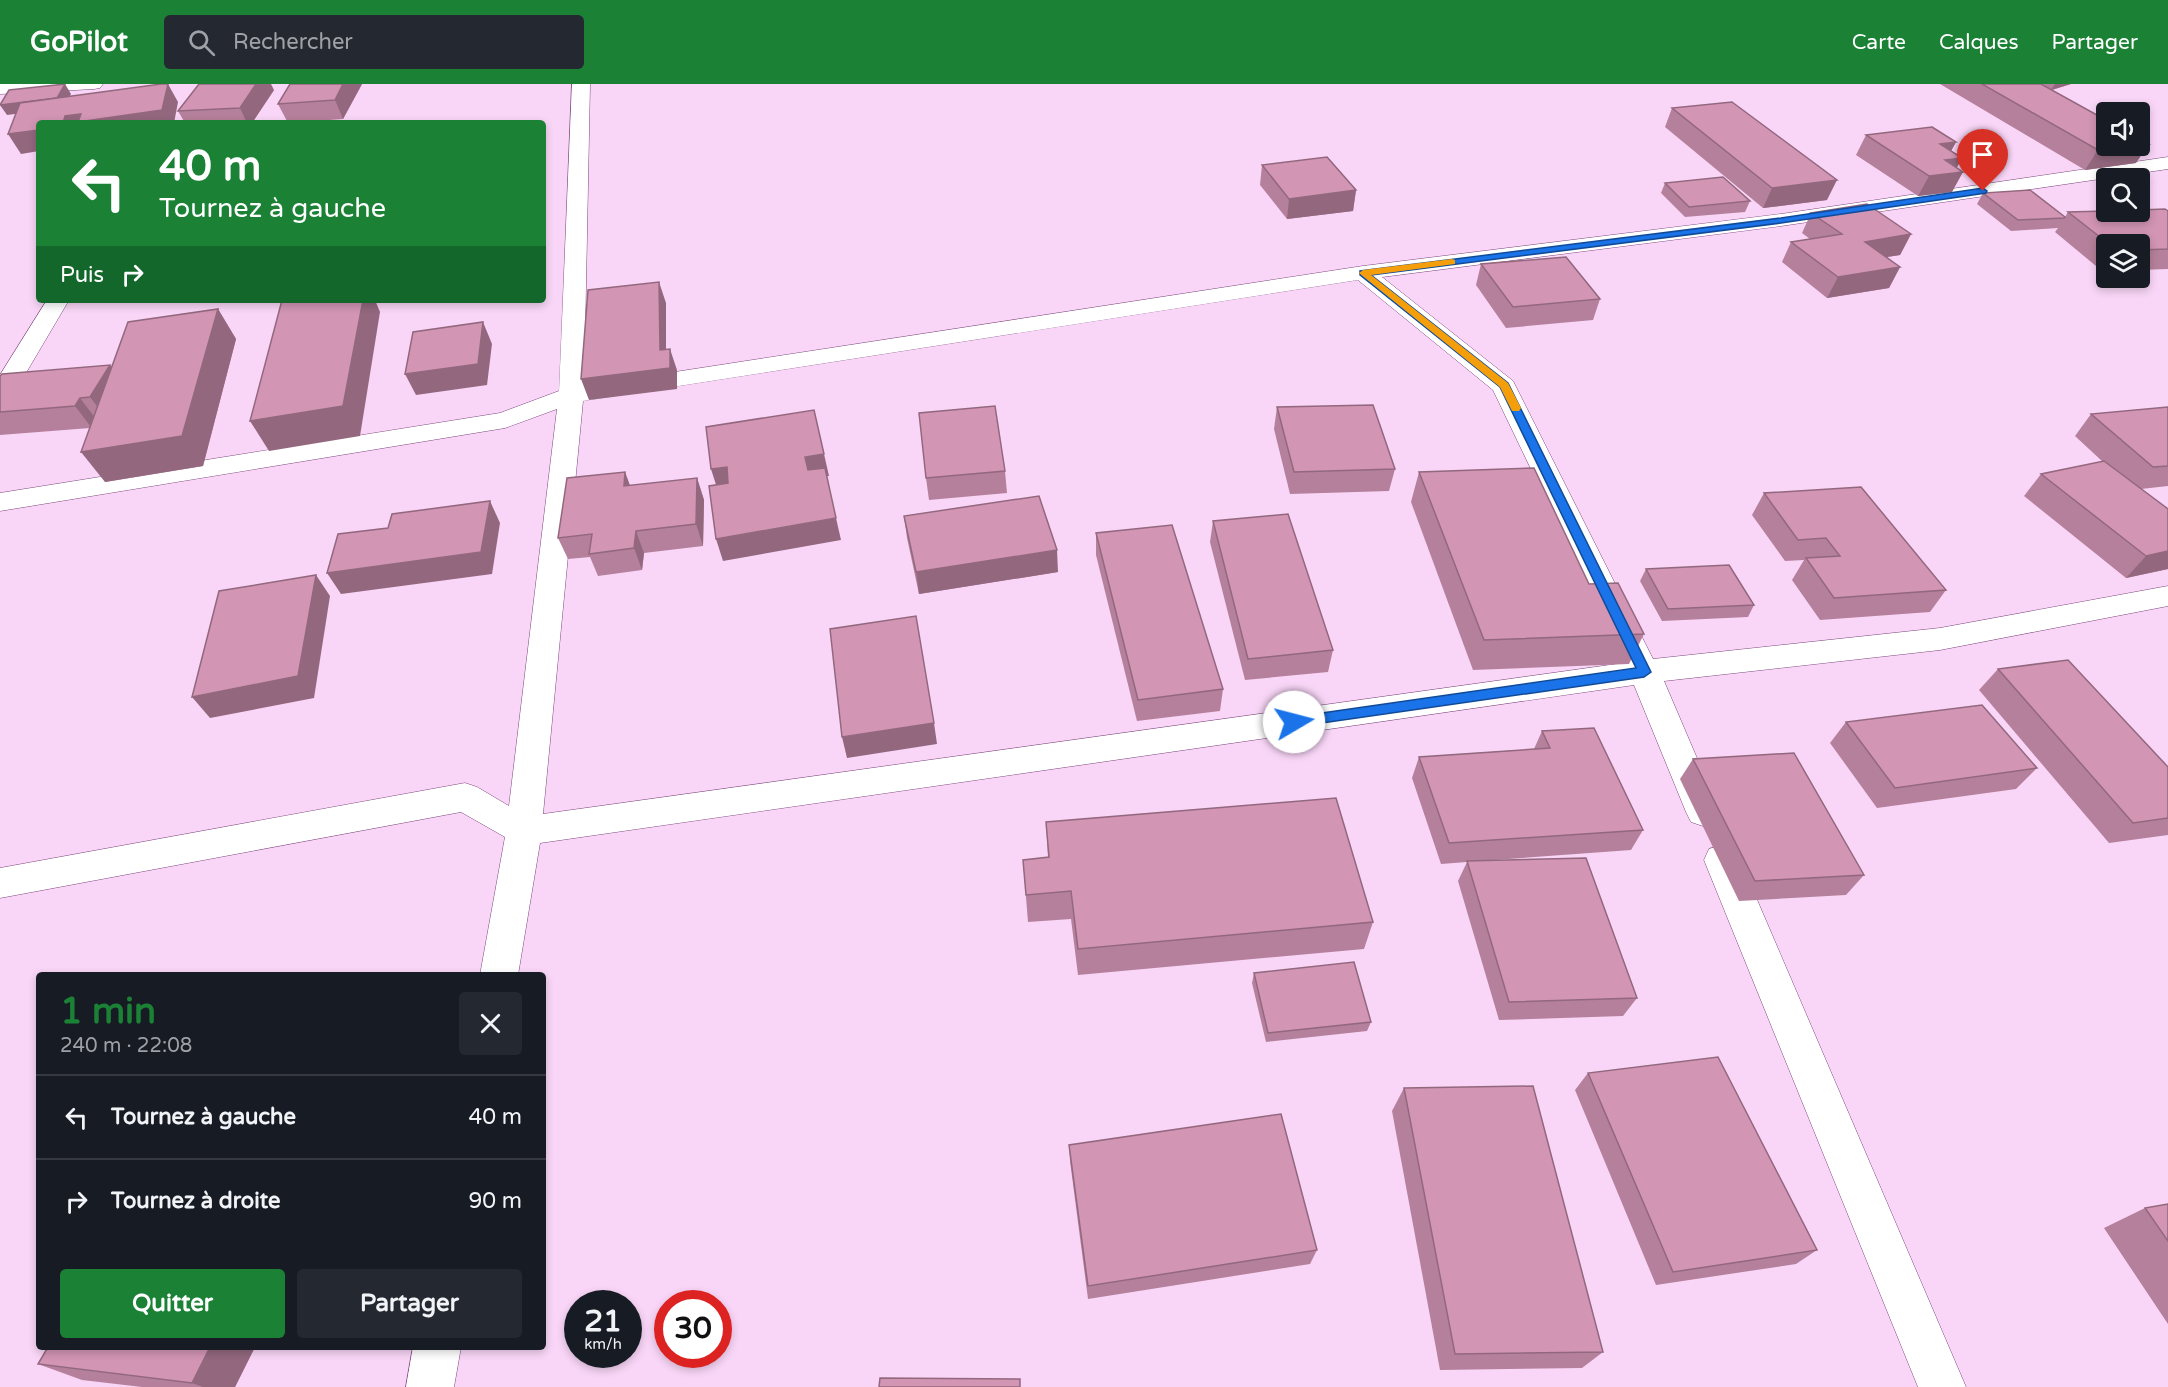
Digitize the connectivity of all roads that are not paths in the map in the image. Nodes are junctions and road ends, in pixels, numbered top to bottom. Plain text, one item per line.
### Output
1 (94, 84) edge
2 (581, 84) edge
3 (0, 88) edge
4 (2168, 163) edge
5 (1363, 273) junction
6 (56, 303) edge
7 (0, 394) edge
8 (571, 394) junction
9 (0, 502) edge
10 (2168, 596) edge
11 (1644, 672) junction
12 (524, 831) junction
13 (0, 883) edge
14 (500, 972) edge
15 (436, 1350) edge
16 (430, 1387) edge
17 (1942, 1387) edge

1 - 3 street
2 - 8 street
4 - 5 street
5 - 8 street
5 - 11 street
6 - 7 street
8 - 9 street
8 - 12 street
10 - 11 street
11 - 12 street
11 - 17 street
12 - 13 street
12 - 14 street
15 - 16 street

